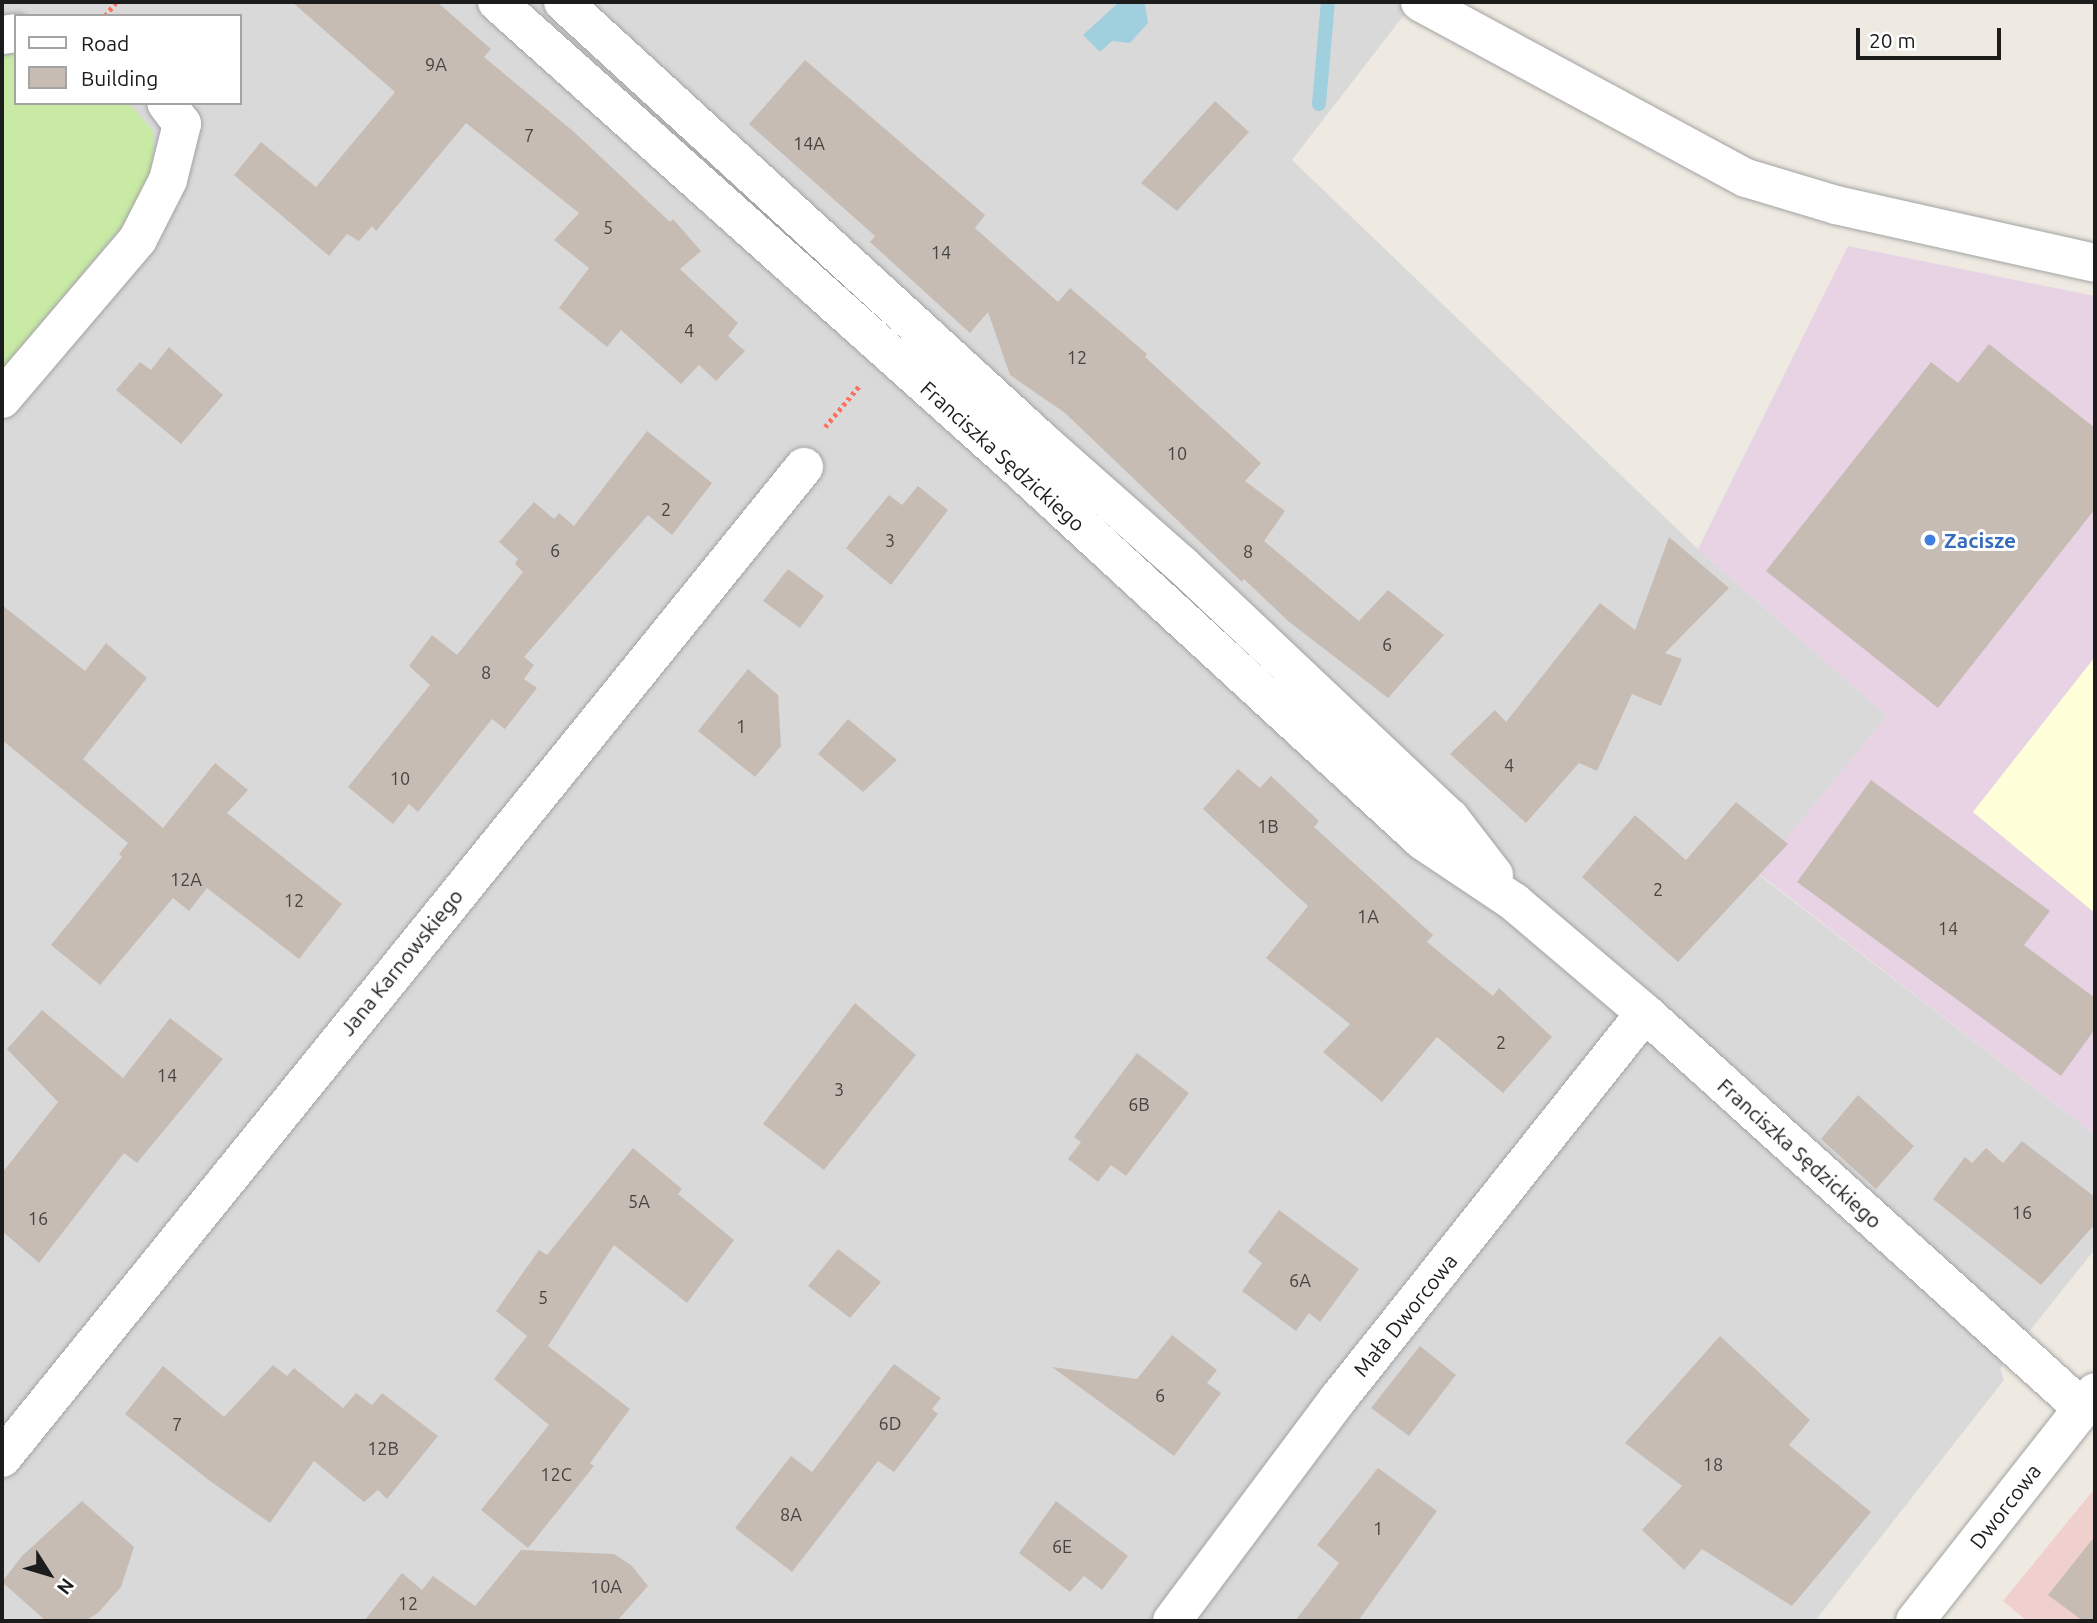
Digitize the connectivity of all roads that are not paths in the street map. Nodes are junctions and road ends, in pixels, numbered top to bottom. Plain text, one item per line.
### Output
1 (497, 2) edge
2 (563, 2) edge
3 (1420, 2) edge
4 (168, 105) edge
5 (2095, 263) edge
6 (2, 399) edge
7 (804, 467) dead end
8 (1514, 902) junction
9 (1645, 1013) junction
10 (2089, 1400) edge
11 (2, 1458) edge
12 (1172, 1621) edge
13 (1915, 1621) edge

1 - 8 street, Franciszka Sędzickiego
2 - 8 street, Franciszka Sędzickiego
3 - 5 street
4 - 6 street
7 - 11 street, Jana Karnowskiego
8 - 9 street, Franciszka Sędzickiego
9 - 10 street, Franciszka Sędzickiego
9 - 12 street, Mała Dworcowa
10 - 13 street, Dworcowa

